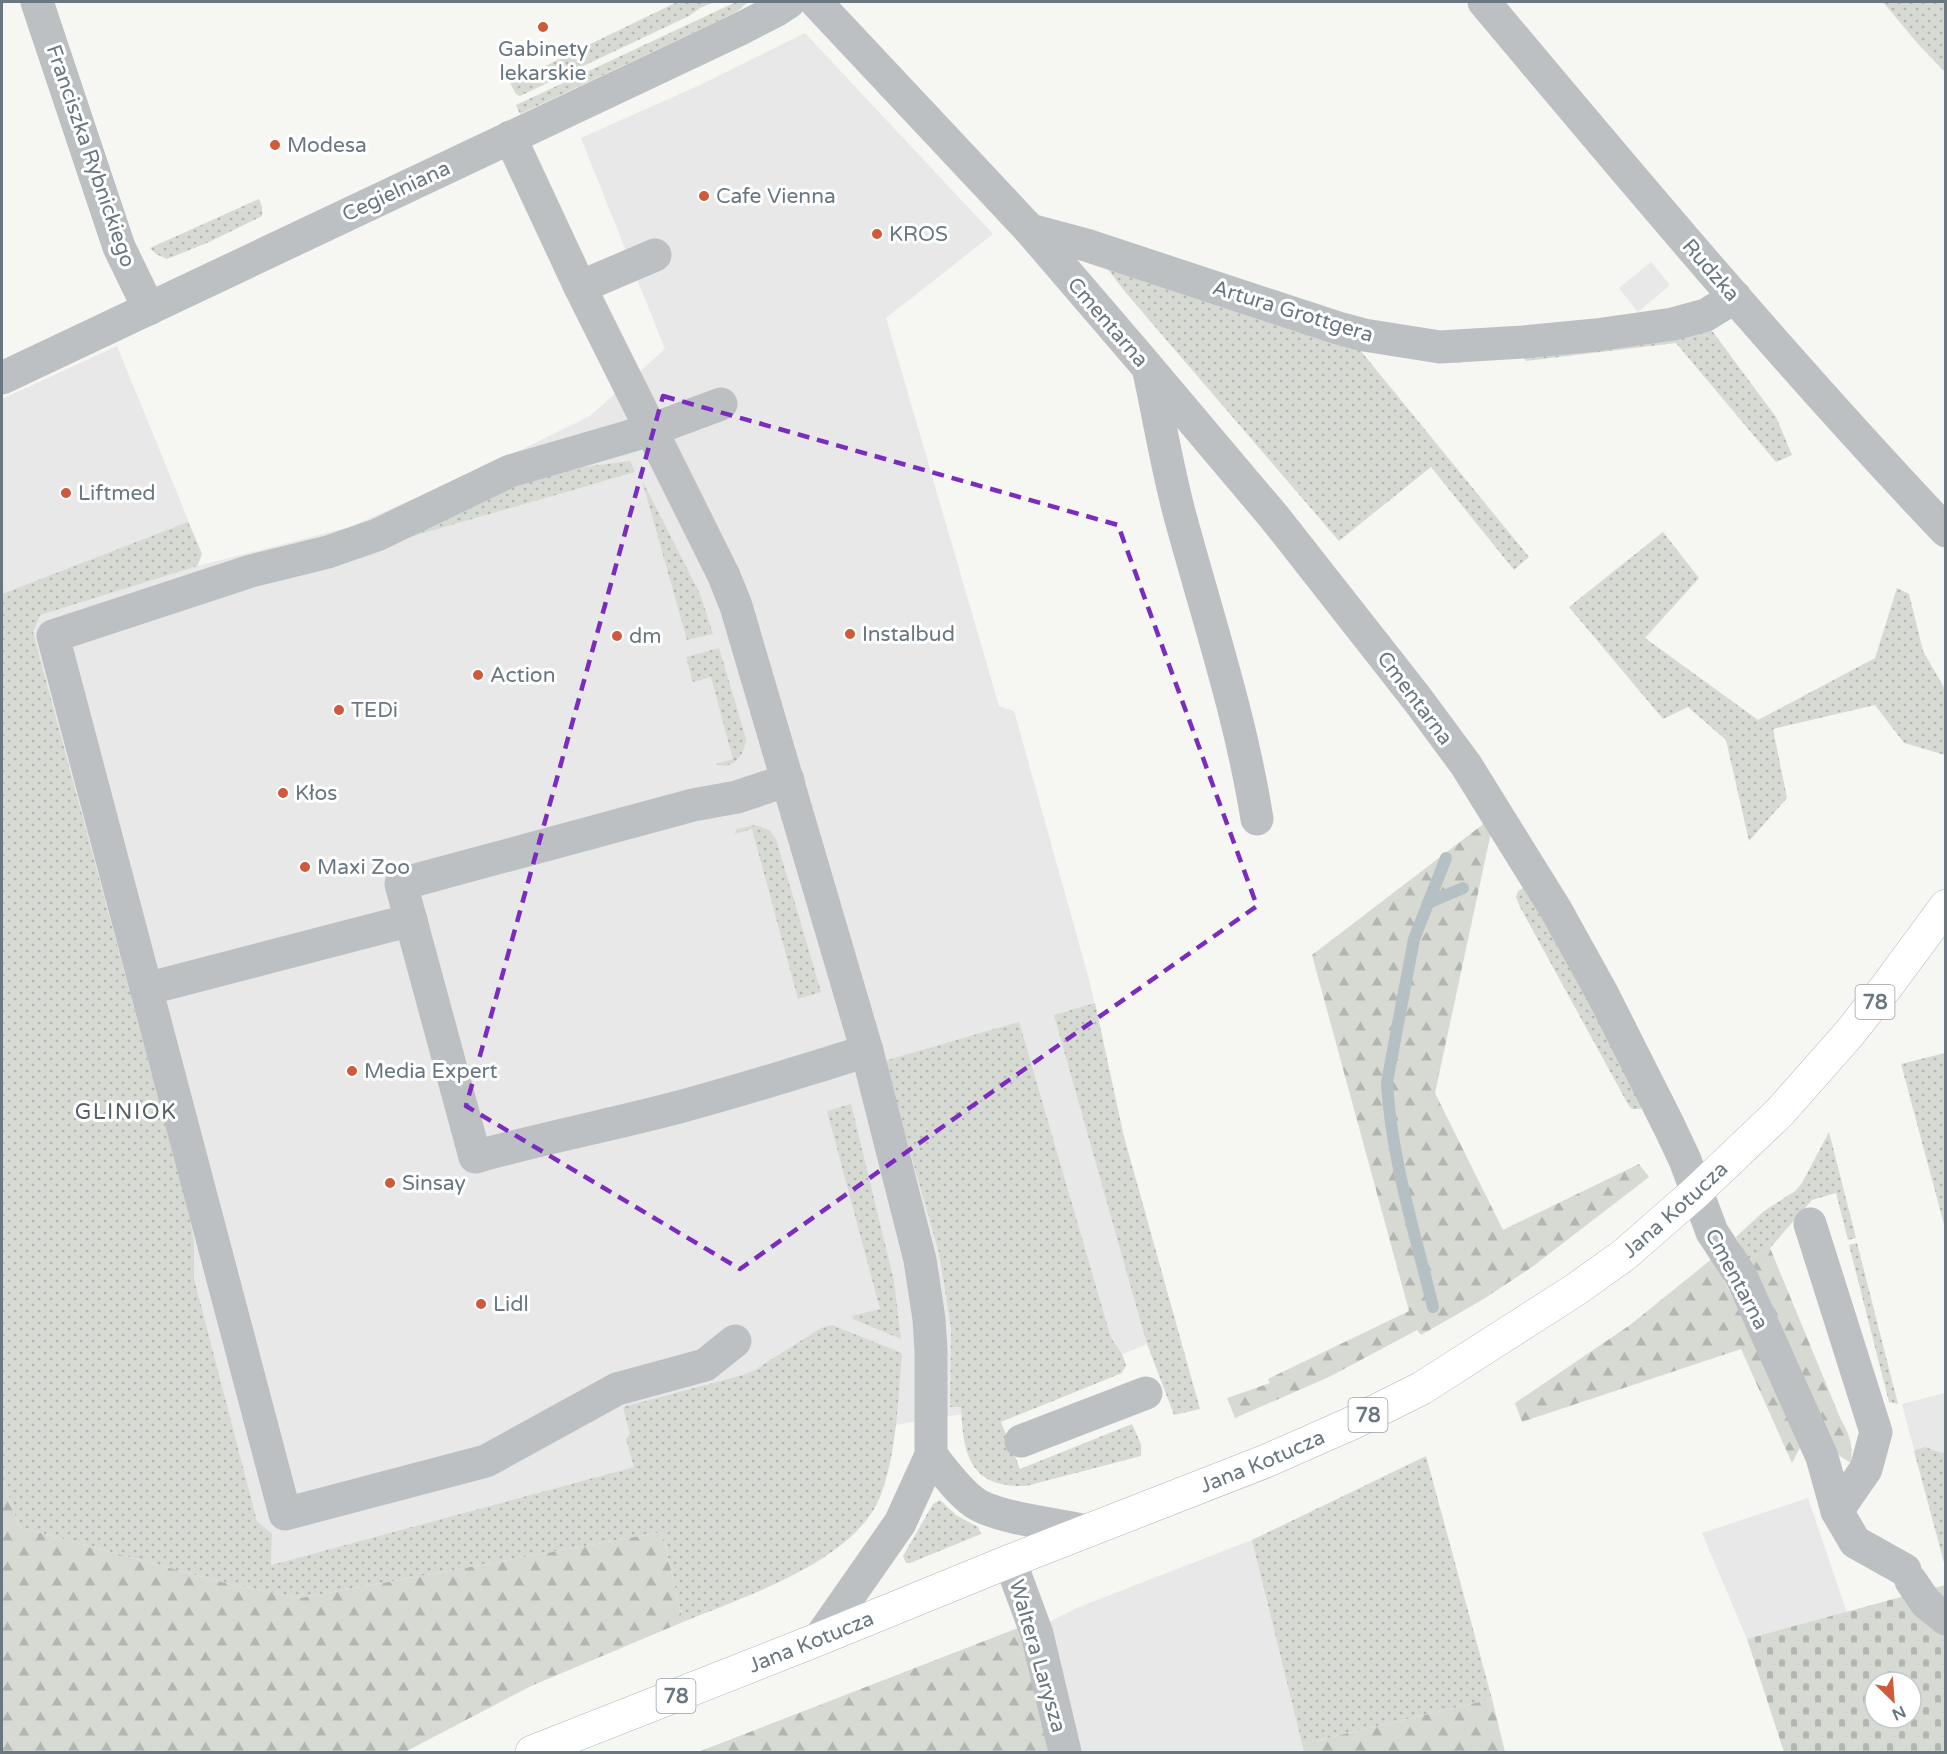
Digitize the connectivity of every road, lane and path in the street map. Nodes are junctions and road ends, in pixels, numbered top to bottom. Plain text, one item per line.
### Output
1 (37, 2) edge
2 (789, 2) edge
3 (816, 2) edge
4 (1484, 2) edge
5 (510, 138) junction
6 (1030, 230) junction
7 (655, 255) dead end
8 (580, 286) junction
9 (1735, 297) junction
10 (149, 309) junction
11 (1148, 368) junction
12 (2, 378) edge
13 (721, 404) dead end
14 (651, 430) junction
15 (1946, 531) edge
16 (788, 780) junction
17 (1257, 819) dead end
18 (1946, 906) edge
19 (411, 920) junction
20 (146, 989) junction
21 (867, 1051) junction
22 (1696, 1192) junction
23 (1810, 1224) dead end
24 (735, 1341) dead end
25 (1146, 1393) dead end
26 (1021, 1441) dead end
27 (931, 1455) junction
28 (1838, 1511) junction
29 (1088, 1531) junction
30 (1010, 1561) junction
31 (1946, 1619) edge
32 (819, 1639) junction
33 (532, 1752) edge
34 (1065, 1752) edge

1 - 10 street, Franciszka Rybnickiego
2 - 5 street, Cegielniana
3 - 6 street, Cmentarna
4 - 9 street, Rudzka
5 - 8 street
5 - 10 street, Cegielniana
6 - 9 street, Artura Grottgera
6 - 11 street, Cmentarna
7 - 8 street
8 - 14 street
9 - 15 street, Rudzka
10 - 12 street, Cegielniana
11 - 17 street
11 - 22 street, Cmentarna
13 - 14 street
14 - 16 street
14 - 20 street
16 - 19 street
16 - 21 street
18 - 22 main road, Jana Kotucza / 78
19 - 20 street
19 - 21 street
20 - 24 street
21 - 27 street
22 - 28 street, Cmentarna
22 - 29 main road, Jana Kotucza / 78
23 - 28 street
25 - 26 street
27 - 29 street
27 - 32 street
28 - 31 street, Cmentarna
29 - 30 main road, Jana Kotucza / 78
30 - 32 main road, Jana Kotucza / 78
30 - 34 street, Waltera Larysza
32 - 33 main road, Jana Kotucza / 78

